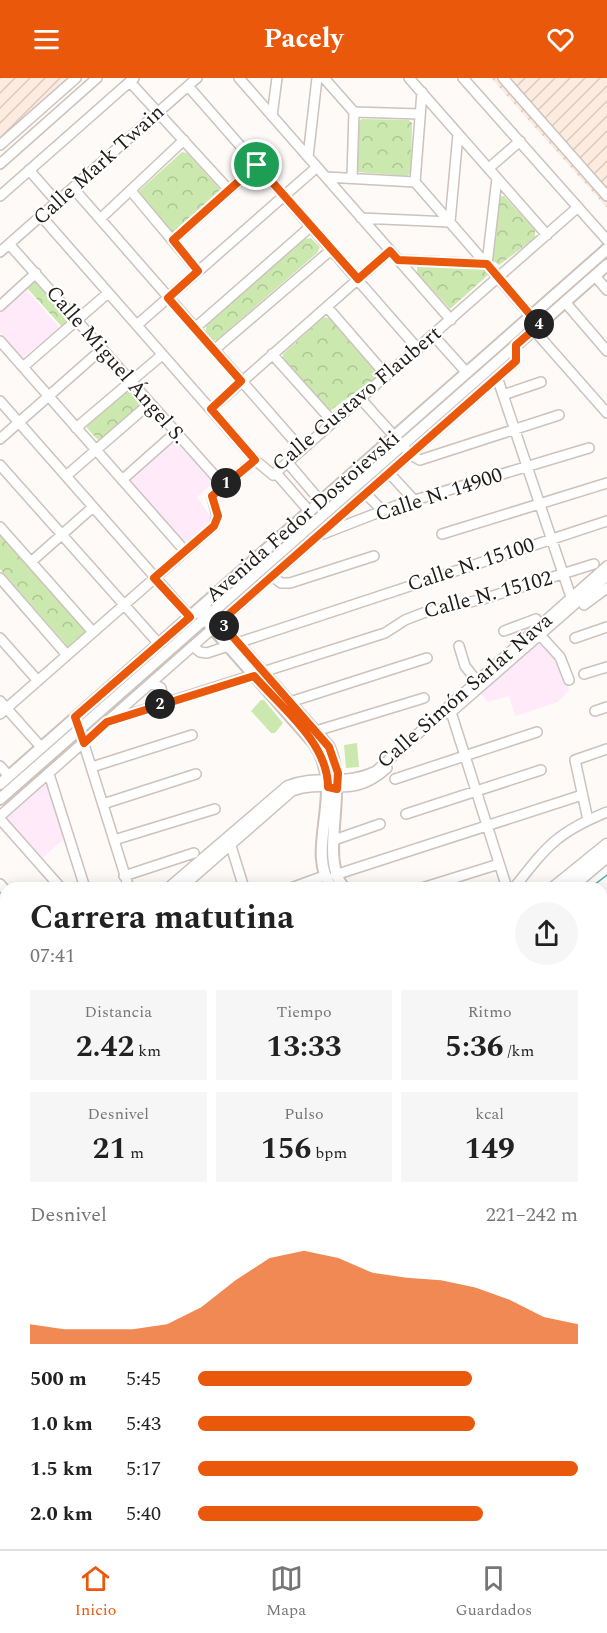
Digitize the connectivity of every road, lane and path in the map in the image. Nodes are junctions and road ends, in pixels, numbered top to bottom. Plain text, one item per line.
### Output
1 (76, 78) edge
2 (97, 78) edge
3 (197, 78) edge
4 (239, 78) edge
5 (277, 78) edge
6 (317, 78) edge
7 (324, 78) edge
8 (463, 78) edge
9 (503, 78) edge
10 (132, 80) edge
11 (417, 83) edge
12 (188, 86) junction
13 (158, 112) junction
14 (354, 112) junction
15 (419, 114) junction
16 (272, 116) junction
17 (458, 134) junction
18 (184, 141) junction
19 (520, 141) junction
20 (0, 145) edge
21 (308, 157) junction
22 (0, 164) edge
23 (257, 165) junction
24 (317, 167) junction
25 (489, 168) junction
26 (29, 170) junction
27 (326, 177) junction
28 (352, 177) junction
29 (497, 178) junction
30 (415, 182) junction
31 (73, 188) junction
32 (229, 190) junction
33 (131, 191) junction
34 (0, 196) edge
35 (284, 196) junction
36 (607, 196) edge
37 (57, 202) junction
38 (578, 207) junction
39 (41, 216) junction
40 (361, 218) junction
41 (100, 219) junction
42 (450, 222) junction
43 (310, 227) junction
44 (547, 234) junction
45 (173, 240) junction
46 (607, 240) edge
47 (9, 244) junction
48 (607, 249) edge
49 (331, 250) junction
50 (390, 251) junction
51 (0, 252) edge
52 (398, 260) junction
53 (487, 264) junction
54 (607, 265) edge
55 (198, 271) junction
56 (36, 273) junction
57 (595, 276) junction
58 (499, 278) junction
59 (358, 279) junction
60 (607, 290) edge
61 (108, 293) junction
62 (168, 298) junction
63 (564, 302) junction
64 (0, 306) edge
65 (327, 307) junction
66 (529, 318) junction
67 (77, 320) junction
68 (451, 320) junction
69 (137, 325) junction
70 (537, 327) junction
71 (195, 328) junction
72 (433, 335) junction
73 (0, 340) edge
74 (516, 345) junction
75 (102, 349) junction
76 (418, 349) junction
77 (214, 350) junction
78 (607, 351) edge
79 (272, 354) junction
80 (162, 355) junction
81 (23, 367) junction
82 (467, 373) junction
83 (386, 375) junction
84 (497, 377) junction
85 (241, 381) junction
86 (131, 382) junction
87 (541, 382) dead end
88 (503, 395) junction
89 (48, 397) junction
90 (360, 398) junction
91 (0, 401) edge
92 (149, 404) junction
93 (211, 409) junction
94 (607, 413) edge
95 (559, 415) dead end
96 (19, 422) junction
97 (333, 422) junction
98 (76, 428) junction
99 (515, 430) junction
100 (175, 433) junction
101 (395, 436) junction
102 (0, 439) edge
103 (403, 445) junction
104 (588, 448) dead end
105 (302, 450) junction
106 (96, 451) junction
107 (411, 455) junction
108 (255, 460) junction
109 (288, 463) junction
110 (0, 465) edge
111 (527, 466) junction
112 (276, 473) junction
113 (390, 474) junction
114 (66, 476) junction
115 (122, 480) junction
116 (607, 483) edge
117 (223, 486) junction
118 (366, 494) junction
119 (414, 500) junction
120 (321, 501) junction
121 (540, 503) junction
122 (93, 507) junction
123 (328, 510) junction
124 (382, 510) junction
125 (309, 511) junction
126 (607, 521) edge
127 (0, 527) edge
128 (442, 534) dead end
129 (61, 535) junction
130 (318, 536) junction
131 (552, 538) junction
132 (185, 551) junction
133 (374, 556) dead end
134 (31, 562) junction
135 (594, 564) dead end
136 (607, 566) edge
137 (564, 574) junction
138 (607, 576) edge
139 (273, 577) junction
140 (0, 578) edge
141 (154, 578) junction
142 (607, 588) edge
143 (591, 595) junction
144 (576, 602) junction
145 (123, 605) junction
146 (196, 611) junction
147 (208, 616) junction
148 (536, 619) dead end
149 (217, 625) junction
150 (607, 627) edge
151 (514, 628) junction
152 (504, 631) dead end
153 (93, 632) junction
154 (540, 635) junction
155 (0, 638) edge
156 (574, 638) dead end
157 (522, 641) junction
158 (232, 643) junction
159 (159, 644) junction
160 (193, 646) junction
161 (459, 646) dead end
162 (67, 655) junction
163 (427, 658) dead end
164 (607, 667) edge
165 (259, 674) junction
166 (584, 674) dead end
167 (569, 680) dead end
168 (38, 681) junction
169 (152, 683) junction
170 (479, 684) junction
171 (424, 698) dead end
172 (290, 702) junction
173 (164, 703) junction
174 (607, 707) edge
175 (2, 708) edge
176 (595, 711) dead end
177 (451, 712) junction
178 (75, 717) junction
179 (107, 722) junction
180 (79, 730) junction
181 (316, 731) junction
182 (537, 732) dead end
183 (192, 735) dead end
184 (84, 743) junction
185 (41, 747) junction
186 (607, 749) edge
187 (464, 755) junction
188 (0, 766) edge
189 (92, 767) junction
190 (541, 770) dead end
191 (49, 774) junction
192 (196, 774) dead end
193 (9, 776) junction
194 (395, 779) dead end
195 (0, 784) edge
196 (333, 784) junction
197 (476, 791) junction
198 (582, 795) junction
199 (0, 799) edge
200 (103, 804) junction
201 (215, 809) dead end
202 (607, 812) edge
203 (406, 814) dead end
204 (0, 817) edge
205 (588, 820) junction
206 (380, 824) dead end
207 (487, 826) junction
208 (114, 840) junction
209 (334, 840) junction
210 (607, 845) edge
211 (231, 846) junction
212 (194, 853) dead end
213 (607, 856) edge
214 (499, 864) junction
215 (330, 875) junction
216 (124, 876) junction
217 (56, 882) edge
218 (83, 882) edge
219 (126, 882) edge
220 (175, 882) edge
221 (188, 882) edge
222 (242, 882) edge
223 (309, 882) edge
224 (331, 882) edge
225 (338, 882) edge
226 (441, 882) edge
227 (505, 882) edge
228 (519, 882) edge
229 (561, 882) edge
230 (576, 882) edge

1 - 20 street
2 - 22 street
3 - 12 street, Calle Mark Twain
4 - 16 street
5 - 16 street
6 - 21 street
7 - 14 street
8 - 19 street
9 - 36 street
10 - 13 street
10 - 26 street
11 - 15 street
11 - 17 street
12 - 13 street, Calle Mark Twain
12 - 23 street
13 - 18 street
13 - 31 street, Calle Mark Twain
14 - 15 street
14 - 28 street
15 - 30 street
16 - 21 street
17 - 25 street
17 - 42 street
18 - 32 street
18 - 33 street
19 - 25 street
19 - 38 street
21 - 24 street
23 - 32 street
23 - 35 street
24 - 27 street
24 - 35 street
25 - 29 street
26 - 34 street
26 - 37 street
27 - 28 street
27 - 40 street
28 - 30 street
29 - 44 street
29 - 53 street
30 - 42 street
31 - 37 street, Calle Mark Twain
31 - 41 street
32 - 45 street
33 - 41 street
33 - 45 street
35 - 43 street
35 - 55 street
37 - 39 street, Calle Mark Twain
38 - 44 street, Calle Gustavo Flaubert
38 - 46 street
39 - 47 street, Calle Mark Twain
39 - 61 street
40 - 42 street
40 - 50 street
41 - 62 street
42 - 53 street
43 - 49 street
43 - 71 street
44 - 58 street, Calle Gustavo Flaubert
45 - 55 street
47 - 51 street, Calle Mark Twain
47 - 56 street, Calle Miguel Ángel S.
48 - 66 main road, Avenida Fedor Dostoievski
49 - 59 street
49 - 77 street
50 - 52 street
50 - 59 street
52 - 53 street
52 - 68 street
53 - 58 street
54 - 57 main road, Avenida Fedor Dostoievski
55 - 62 street
56 - 64 street
56 - 67 street, Calle Miguel Ángel S.
57 - 60 street
57 - 63 main road, Avenida Fedor Dostoievski
58 - 66 street
58 - 68 street, Calle Gustavo Flaubert
59 - 65 street
59 - 76 street
61 - 67 street
61 - 69 street
62 - 69 street
62 - 71 street
63 - 70 main road, Avenida Fedor Dostoievski
63 - 78 street
65 - 79 street
65 - 83 street
66 - 70 street
66 - 82 main road, Avenida Fedor Dostoievski
67 - 75 street, Calle Miguel Ángel S.
67 - 81 street
68 - 72 street, Calle Gustavo Flaubert
69 - 80 street
70 - 74 main road, Avenida Fedor Dostoievski
70 - 94 street
71 - 77 street
72 - 76 street, Calle Gustavo Flaubert
72 - 82 street
73 - 81 street
74 - 84 street
74 - 103 main road, Avenida Fedor Dostoievski
75 - 86 street, Calle Miguel Ángel S.
75 - 89 street
76 - 83 street, Calle Gustavo Flaubert
77 - 85 street
79 - 85 street
79 - 97 street
80 - 86 street
80 - 93 street
81 - 89 street
82 - 101 main road, Avenida Fedor Dostoievski
83 - 90 street, Calle Gustavo Flaubert
84 - 88 street
84 - 107 street
85 - 93 street
85 - 105 street
86 - 92 street, Calle Miguel Ángel S.
86 - 98 street
87 - 88 street
88 - 99 street
89 - 96 street
89 - 98 street
90 - 97 street, Calle Gustavo Flaubert
90 - 101 street
91 - 96 street
92 - 100 street, Calle Miguel Ángel S.
92 - 106 street
93 - 108 street
95 - 99 street
96 - 102 street
96 - 114 street
97 - 105 street, Calle Gustavo Flaubert
98 - 106 street
99 - 107 street
99 - 111 street
100 - 115 street
100 - 117 street, Calle Miguel Ángel S.
101 - 103 street
101 - 120 main road, Avenida Fedor Dostoievski
103 - 107 street
103 - 123 main road, Avenida Fedor Dostoievski
104 - 111 street, Calle N. 14900
105 - 109 street, Calle Gustavo Flaubert
106 - 114 street
106 - 115 street
107 - 113 street
108 - 112 street, Calle Gustavo Flaubert
108 - 117 street, Calle Gustavo Flaubert
109 - 112 street, Calle Gustavo Flaubert
109 - 120 street
110 - 129 street
111 - 119 street, Calle N. 14900
111 - 121 street
112 - 125 street
113 - 118 street
113 - 119 street
114 - 122 street
115 - 132 street
116 - 121 street
117 - 132 street
118 - 124 street
118 - 130 street
119 - 124 street, Calle N. 14900
120 - 123 street
120 - 125 main road, Avenida Fedor Dostoievski
121 - 128 street
121 - 131 street
122 - 129 street
122 - 141 street
123 - 147 main road, Avenida Fedor Dostoievski
124 - 130 street, Calle N. 14900
125 - 146 main road, Avenida Fedor Dostoievski
126 - 131 street, Calle N. 15100
127 - 134 street
129 - 134 street
129 - 145 street
130 - 139 street
131 - 137 street
131 - 158 street, Calle N. 15100
132 - 141 street
133 - 139 street
134 - 153 street
135 - 137 street, Calle N. 15102
136 - 144 street, Calle Simón Sarlat Nava
137 - 144 street
137 - 165 street, Calle N. 15102
138 - 143 street, Calle Simón Sarlat Nava
139 - 149 street
140 - 162 street
141 - 145 street
141 - 146 street
142 - 143 street
143 - 144 street, Calle Simón Sarlat Nava
144 - 154 street, Calle Simón Sarlat Nava
144 - 157 street, Calle Simón Sarlat Nava
145 - 153 street
145 - 159 street
146 - 147 main road
146 - 159 main road, Avenida Fedor Dostoievski
147 - 149 main road
147 - 180 main road, Avenida Fedor Dostoievski
148 - 151 street
149 - 158 main road
149 - 160 street
150 - 156 street
151 - 152 street
151 - 157 street
153 - 162 street
154 - 167 street
154 - 170 street, Calle Simón Sarlat Nava
155 - 168 street
157 - 170 street, Calle Simón Sarlat Nava
158 - 160 street, Calle N. 15100
158 - 165 main road
159 - 178 main road, Avenida Fedor Dostoievski
160 - 169 street
161 - 170 street
162 - 168 street
163 - 172 street
164 - 166 street
165 - 172 main road
165 - 173 street, Calle N. 15102
165 - 196 main road
168 - 175 street
169 - 173 street
169 - 179 street
170 - 177 street, Calle Simón Sarlat Nava
170 - 196 street, Calle Simón Sarlat Nava
171 - 181 street
172 - 181 main road
173 - 179 street, Calle N. 15102
174 - 176 street
175 - 185 street
177 - 187 street
177 - 196 street, Calle Simón Sarlat Nava
178 - 180 street
178 - 185 main road, Avenida Fedor Dostoievski
179 - 184 street
180 - 184 street
180 - 199 main road, Avenida Fedor Dostoievski
181 - 196 main road
182 - 187 street
183 - 189 street
184 - 189 street
184 - 191 street
185 - 193 main road, Avenida Fedor Dostoievski
186 - 198 street
187 - 194 street
187 - 197 street
188 - 193 street
189 - 200 street
190 - 197 street
191 - 204 street
191 - 218 street
192 - 200 street
193 - 195 main road, Avenida Fedor Dostoievski
196 - 209 main road
196 - 211 street, Calle Simón Sarlat Nava
196 - 215 main road
196 - 220 street, Calle Simón Sarlat Nava
197 - 203 street
197 - 207 street
198 - 205 street
198 - 207 street
200 - 208 street
201 - 208 street
202 - 205 street
204 - 217 street
205 - 228 street
206 - 209 street
207 - 214 street
207 - 215 street
208 - 216 street
209 - 215 main road
210 - 229 highway
211 - 221 street, Calle Simón Sarlat Nava
211 - 222 street
212 - 216 street
213 - 230 highway
214 - 226 street
214 - 227 street
215 - 223 street
215 - 224 main road
215 - 225 main road
216 - 219 street

